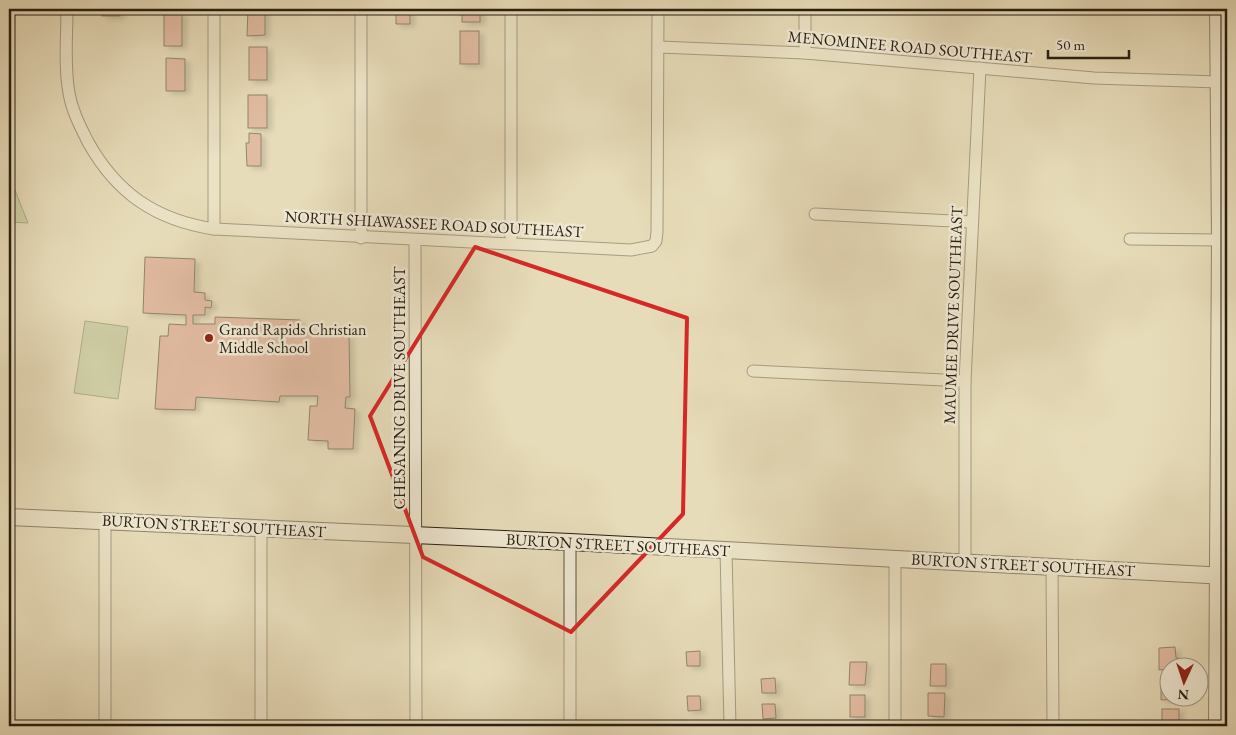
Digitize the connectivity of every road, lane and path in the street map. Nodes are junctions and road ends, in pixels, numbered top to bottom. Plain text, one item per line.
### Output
1 (67, 9) edge
2 (214, 9) edge
3 (361, 9) edge
4 (511, 9) edge
5 (658, 9) edge
6 (805, 9) edge
7 (1218, 9) edge
8 (659, 47) junction
9 (805, 53) junction
10 (980, 68) junction
11 (1219, 82) junction
12 (1223, 161) edge
13 (815, 214) dead end
14 (972, 222) junction
15 (214, 229) junction
16 (361, 238) junction
17 (1130, 239) dead end
18 (416, 240) junction
19 (1220, 240) junction
20 (511, 243) junction
21 (753, 372) dead end
22 (965, 381) junction
23 (9, 517) edge
24 (105, 521) junction
25 (261, 528) junction
26 (416, 535) junction
27 (570, 542) junction
28 (726, 550) junction
29 (895, 559) junction
30 (965, 563) junction
31 (1052, 567) junction
32 (1222, 575) edge
33 (105, 726) edge
34 (260, 726) edge
35 (416, 726) edge
36 (570, 726) edge
37 (730, 726) edge
38 (895, 726) edge
39 (1052, 726) edge
40 (1217, 726) edge

1 - 15 street, NORTH SHIAWASSEE ROAD SOUTHEAST
2 - 15 street
3 - 16 street
4 - 20 street
5 - 8 street
6 - 9 street
7 - 11 main road
8 - 9 street, MENOMINEE ROAD SOUTHEAST
8 - 20 street, NORTH SHIAWASSEE ROAD SOUTHEAST
9 - 10 street, MENOMINEE ROAD SOUTHEAST
10 - 11 street, MENOMINEE ROAD SOUTHEAST
10 - 14 street, MAUMEE DRIVE SOUTHEAST
11 - 12 main road
12 - 19 main road
13 - 14 street
14 - 22 street, MAUMEE DRIVE SOUTHEAST
15 - 16 street, NORTH SHIAWASSEE ROAD SOUTHEAST
16 - 18 street, NORTH SHIAWASSEE ROAD SOUTHEAST
17 - 19 street
18 - 20 street, NORTH SHIAWASSEE ROAD SOUTHEAST
18 - 26 street, CHESANING DRIVE SOUTHEAST
19 - 32 main road
21 - 22 street
22 - 30 street, MAUMEE DRIVE SOUTHEAST
23 - 24 main road, BURTON STREET SOUTHEAST
24 - 25 main road, BURTON STREET SOUTHEAST
24 - 33 street
25 - 26 main road, BURTON STREET SOUTHEAST
25 - 34 street
26 - 27 main road, BURTON STREET SOUTHEAST
26 - 35 street, CHESANING DRIVE SOUTHEAST
27 - 28 main road, BURTON STREET SOUTHEAST
27 - 36 street
28 - 29 main road, BURTON STREET SOUTHEAST
28 - 37 street
29 - 30 main road, BURTON STREET SOUTHEAST
29 - 38 street
30 - 31 main road, BURTON STREET SOUTHEAST
31 - 32 main road, BURTON STREET SOUTHEAST
31 - 39 street
32 - 40 main road

